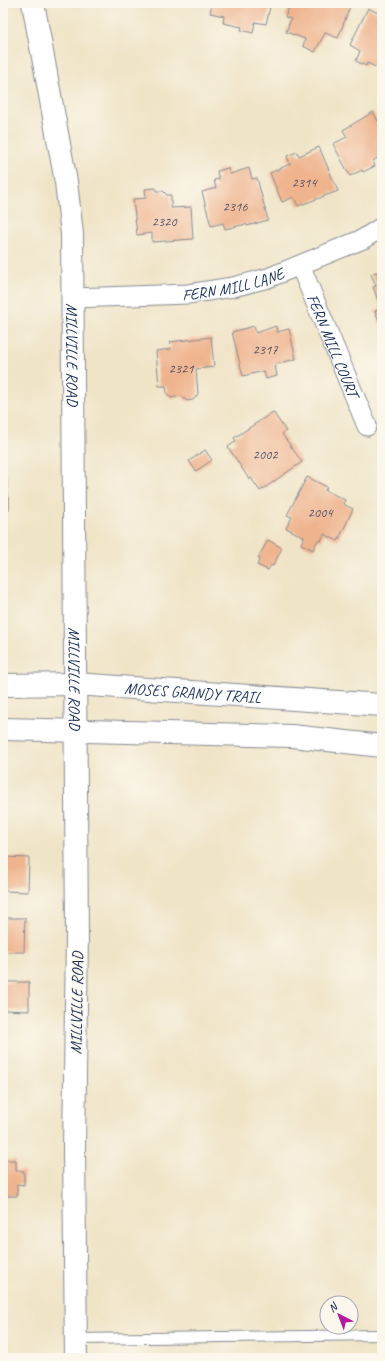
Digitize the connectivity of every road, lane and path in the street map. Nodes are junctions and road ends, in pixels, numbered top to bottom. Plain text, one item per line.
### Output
1 (33, 3) edge
2 (382, 227) edge
3 (300, 265) junction
4 (73, 298) junction
5 (367, 426) dead end
6 (75, 684) junction
7 (3, 685) edge
8 (382, 705) edge
9 (3, 729) edge
10 (76, 729) junction
11 (382, 746) edge
12 (382, 1335) edge
13 (76, 1349) edge

1 - 4 street, MILLVILLE ROAD
2 - 3 street, FERN MILL LANE
3 - 4 street, FERN MILL LANE
3 - 5 street, FERN MILL COURT
4 - 6 street, MILLVILLE ROAD
6 - 7 street, MOSES GRANDY TRAIL
6 - 8 street, MOSES GRANDY TRAIL
6 - 10 street, MILLVILLE ROAD
9 - 10 street
10 - 11 street
10 - 13 street, MILLVILLE ROAD
12 - 13 lane

